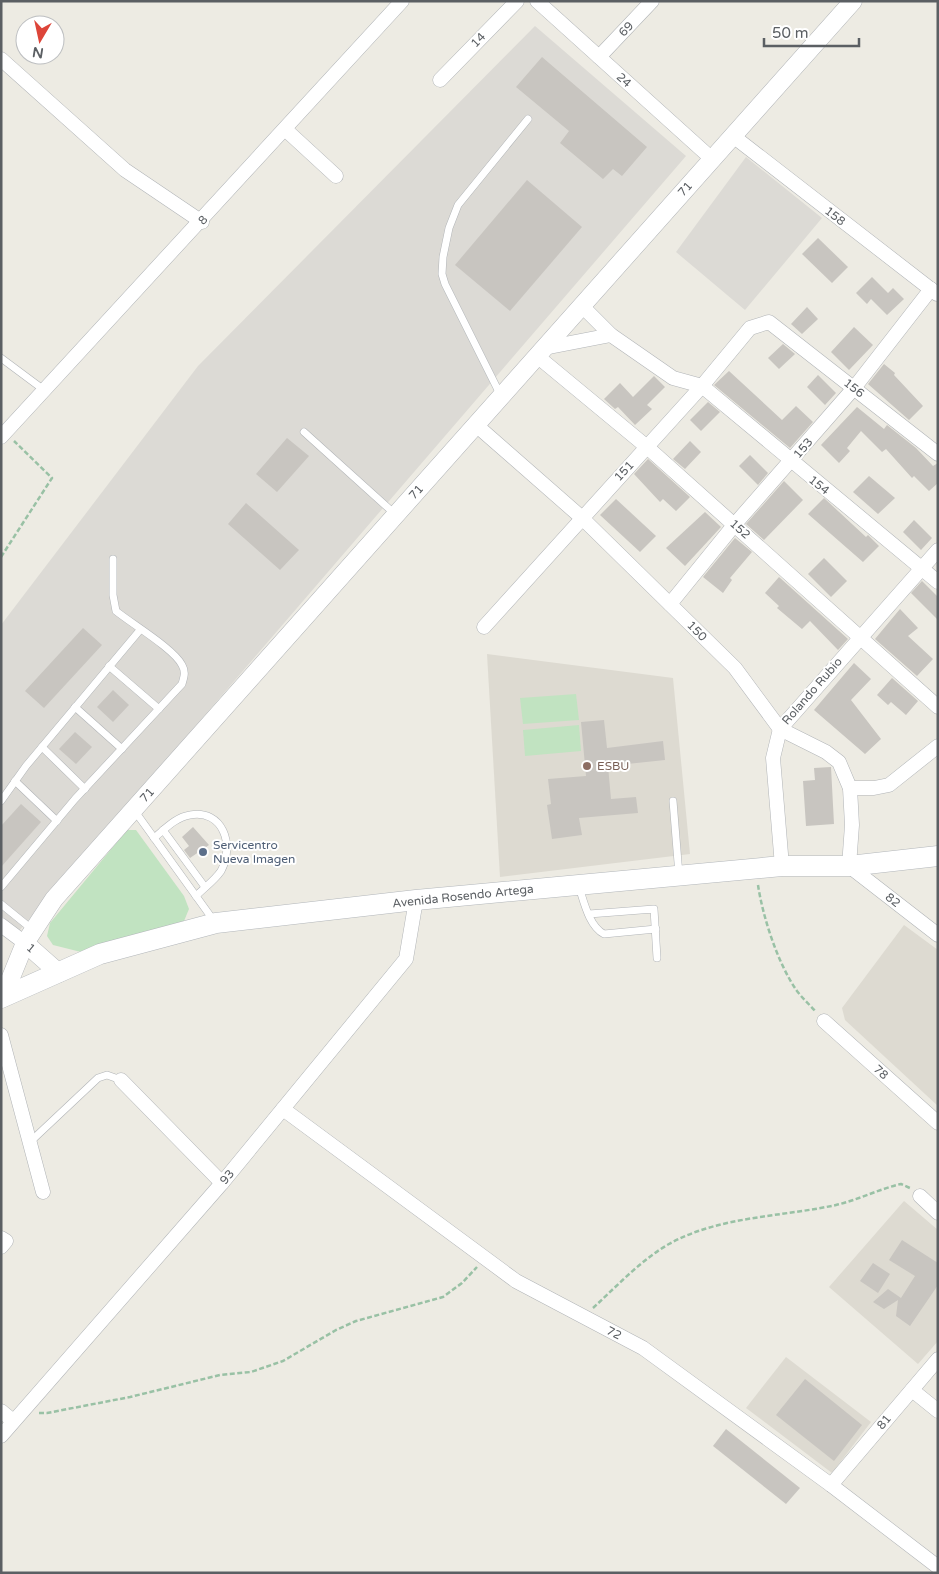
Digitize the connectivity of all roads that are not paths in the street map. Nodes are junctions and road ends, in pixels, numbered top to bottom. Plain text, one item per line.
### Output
1 (402, 1) edge
2 (517, 1) edge
3 (537, 1) edge
4 (652, 1) edge
5 (853, 1) edge
6 (1, 58) edge
7 (599, 58) junction
8 (440, 80) dead end
9 (528, 119) dead end
10 (286, 130) junction
11 (732, 136) junction
12 (712, 159) junction
13 (336, 176) dead end
14 (202, 222) junction
15 (934, 292) edge
16 (582, 306) junction
17 (769, 322) joint
18 (611, 335) junction
19 (541, 352) junction
20 (1, 358) edge
21 (702, 386) junction
22 (854, 388) junction
23 (45, 391) junction
24 (501, 396) junction
25 (476, 424) junction
26 (304, 432) dead end
27 (3, 435) edge
28 (647, 447) junction
29 (938, 454) edge
30 (791, 462) junction
31 (396, 515) junction
32 (581, 518) junction
33 (735, 524) junction
34 (938, 550) edge
35 (113, 559) dead end
36 (921, 568) junction
37 (938, 582) edge
38 (670, 604) junction
39 (484, 627) dead end
40 (140, 630) junction
41 (860, 636) junction
42 (109, 666) junction
43 (75, 707) junction
44 (938, 707) edge
45 (159, 709) junction
46 (780, 729) junction
47 (938, 746) edge
48 (42, 747) junction
49 (122, 750) junction
50 (15, 781) junction
51 (850, 788) junction
52 (85, 789) junction
53 (1, 801) edge
54 (673, 801) dead end
55 (134, 810) junction
56 (57, 821) junction
57 (163, 830) junction
58 (154, 838) junction
59 (938, 856) edge
60 (782, 866) junction
61 (849, 866) junction
62 (679, 876) junction
63 (579, 885) junction
64 (1, 887) edge
65 (205, 887) junction
66 (196, 896) junction
67 (416, 900) junction
68 (1, 904) edge
69 (589, 914) junction
70 (216, 923) junction
71 (1, 925) edge
72 (656, 929) junction
73 (938, 935) edge
74 (29, 937) junction
75 (657, 958) dead end
76 (59, 973) junction
77 (2, 998) edge
78 (824, 1021) road end
79 (1, 1034) edge
80 (121, 1080) joint
81 (283, 1109) junction
82 (938, 1123) edge
83 (30, 1142) junction
84 (222, 1183) junction
85 (43, 1192) dead end
86 (920, 1196) road end
87 (938, 1213) edge
88 (938, 1360) edge
89 (912, 1390) junction
90 (938, 1411) edge
91 (1, 1412) edge
92 (13, 1421) junction
93 (1, 1436) edge
94 (831, 1485) junction
95 (938, 1567) edge

1 - 10 street, 8
2 - 8 street, 14
3 - 7 street, 24
4 - 7 street, 69
5 - 11 street, 71
6 - 14 street
7 - 12 street, 24
9 - 24 lane
10 - 13 street
10 - 14 street, 8
11 - 12 street, 71
11 - 15 street, 158
12 - 16 street, 71
14 - 23 street, 8
15 - 22 street, 153
16 - 18 street
16 - 19 street, 71
17 - 21 street, 151
17 - 22 street, 156
18 - 19 street
18 - 21 street
19 - 24 street, 71
19 - 28 street, 152
20 - 23 lane
21 - 28 street, 151
21 - 30 street, 154
22 - 29 street, 156
22 - 30 street, 153
23 - 27 street, 8
24 - 25 street, 71
25 - 31 street, 71
25 - 32 street, 150
26 - 31 lane
28 - 32 street, 151
28 - 33 street, 152
30 - 33 street, 153
30 - 36 street, 154
31 - 55 street, 71
32 - 38 street, 150
32 - 39 street, 151
33 - 38 street, 153
33 - 41 street, 152
34 - 36 street, Rolando Rubio
35 - 40 lane
36 - 37 street, 154
36 - 41 street, Rolando Rubio
38 - 46 street, 150
40 - 42 lane
40 - 45 lane
41 - 44 street, 152
41 - 46 street, Rolando Rubio
42 - 43 lane
42 - 45 lane
43 - 48 lane
43 - 49 lane
45 - 49 lane
46 - 51 street, 150
46 - 60 street, Rolando Rubio
47 - 51 street
48 - 50 lane
48 - 52 lane
49 - 52 lane
50 - 53 lane
50 - 56 lane
51 - 61 street, 150
52 - 56 lane
54 - 62 lane
55 - 58 lane
55 - 74 street, 71
56 - 64 lane
57 - 58 lane
57 - 65 lane
57 - 65 lane
58 - 66 lane
59 - 61 main road, Avenida Rosendo Artega
60 - 61 main road, Avenida Rosendo Artega
60 - 62 main road, Avenida Rosendo Artega
61 - 73 street, 82
62 - 63 main road, Avenida Rosendo Artega
63 - 67 main road, Avenida Rosendo Artega
63 - 69 lane
65 - 66 lane
66 - 70 lane
67 - 70 main road, Avenida Rosendo Artega
67 - 81 street, 93
68 - 74 lane
69 - 72 lane
69 - 72 lane
70 - 76 main road, Avenida Rosendo Artega
71 - 74 street, 1
72 - 75 lane
74 - 76 street, 1
74 - 77 street, 71
76 - 77 main road, Avenida Rosendo Artega
78 - 82 street, 78
79 - 83 street
80 - 83 lane
80 - 84 street
81 - 84 street, 93
81 - 94 street, 72
83 - 85 street
84 - 92 street, 93
86 - 87 street
88 - 89 street, 81
89 - 90 street
89 - 94 street, 81
91 - 92 street
92 - 93 street, 93
94 - 95 street, 72

